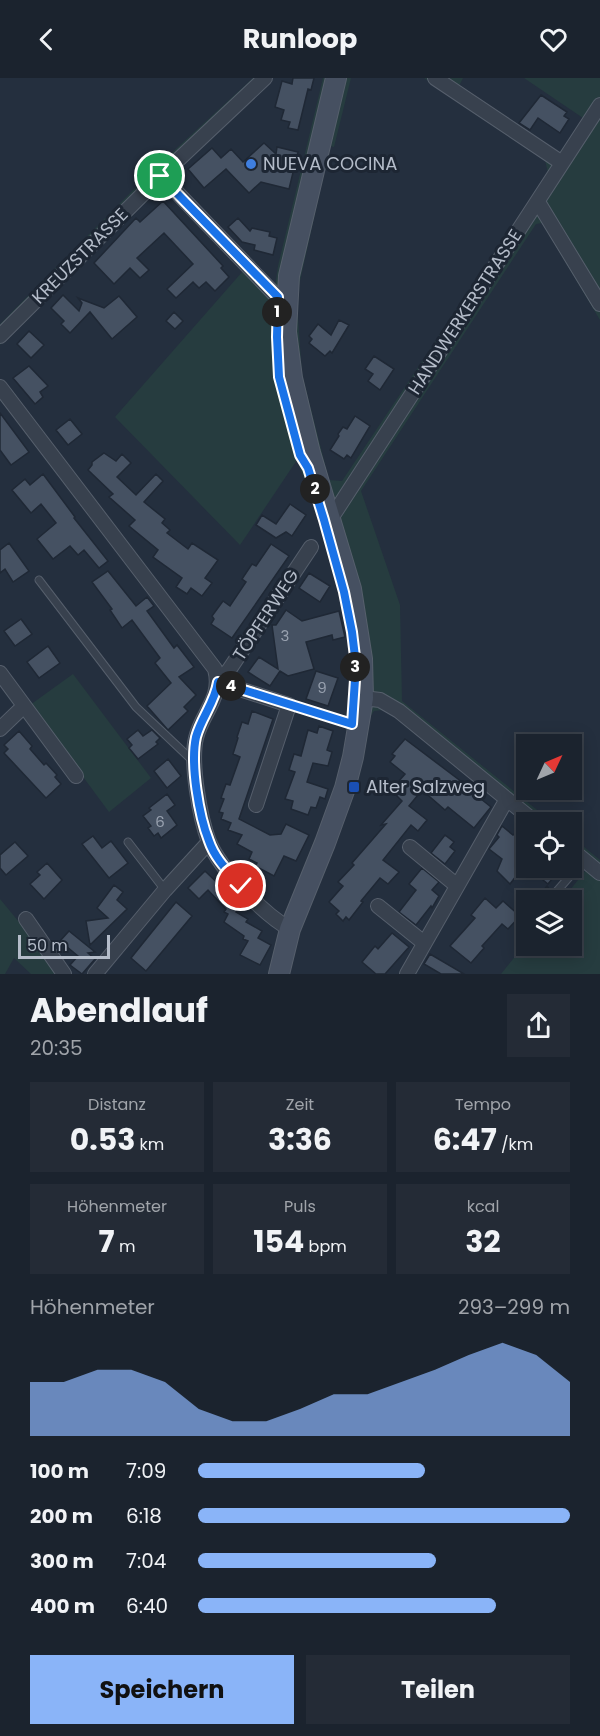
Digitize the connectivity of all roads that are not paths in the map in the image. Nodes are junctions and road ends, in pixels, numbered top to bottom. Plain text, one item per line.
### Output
1 (265, 78) edge
2 (336, 78) edge
3 (435, 78) edge
4 (600, 105) edge
5 (562, 163) junction
6 (160, 176) junction
7 (538, 202) junction
8 (600, 304) edge
9 (287, 307) junction
10 (0, 336) edge
11 (0, 387) edge
12 (330, 520) junction
13 (311, 547) dead end
14 (39, 580) dead end
15 (0, 673) edge
16 (218, 682) junction
17 (363, 698) junction
18 (24, 706) junction
19 (0, 729) edge
20 (194, 762) junction
21 (76, 776) dead end
22 (507, 799) junction
23 (256, 805) dead end
24 (523, 812) edge
25 (128, 842) dead end
26 (209, 842) junction
27 (410, 847) dead end
28 (584, 860) joint
29 (600, 873) edge
30 (456, 885) junction
31 (165, 890) junction
32 (558, 890) edge
33 (378, 906) dead end
34 (26, 919) dead end
35 (290, 929) junction
36 (424, 943) junction
37 (64, 974) edge
38 (95, 974) edge
39 (279, 974) edge
40 (407, 974) edge

1 - 6 street, KREUZSTRASSE
2 - 9 street
3 - 5 street
4 - 5 street, HANDWERKERSTRASSE
5 - 7 street, HANDWERKERSTRASSE
6 - 9 street
6 - 10 street, KREUZSTRASSE
7 - 8 street
7 - 12 street, HANDWERKERSTRASSE
9 - 12 street
11 - 16 street
12 - 17 street
13 - 16 street, TÖPFERWEG
14 - 20 lane
15 - 18 street
16 - 20 street
16 - 23 street
17 - 22 street
17 - 35 street
18 - 19 street
18 - 21 street
20 - 26 street
22 - 24 street
22 - 30 street
25 - 31 lane
26 - 31 street
26 - 35 street
27 - 30 street
28 - 29 street
28 - 32 lane
30 - 36 street
31 - 38 street
33 - 36 street
34 - 37 street
35 - 39 street
36 - 40 street

